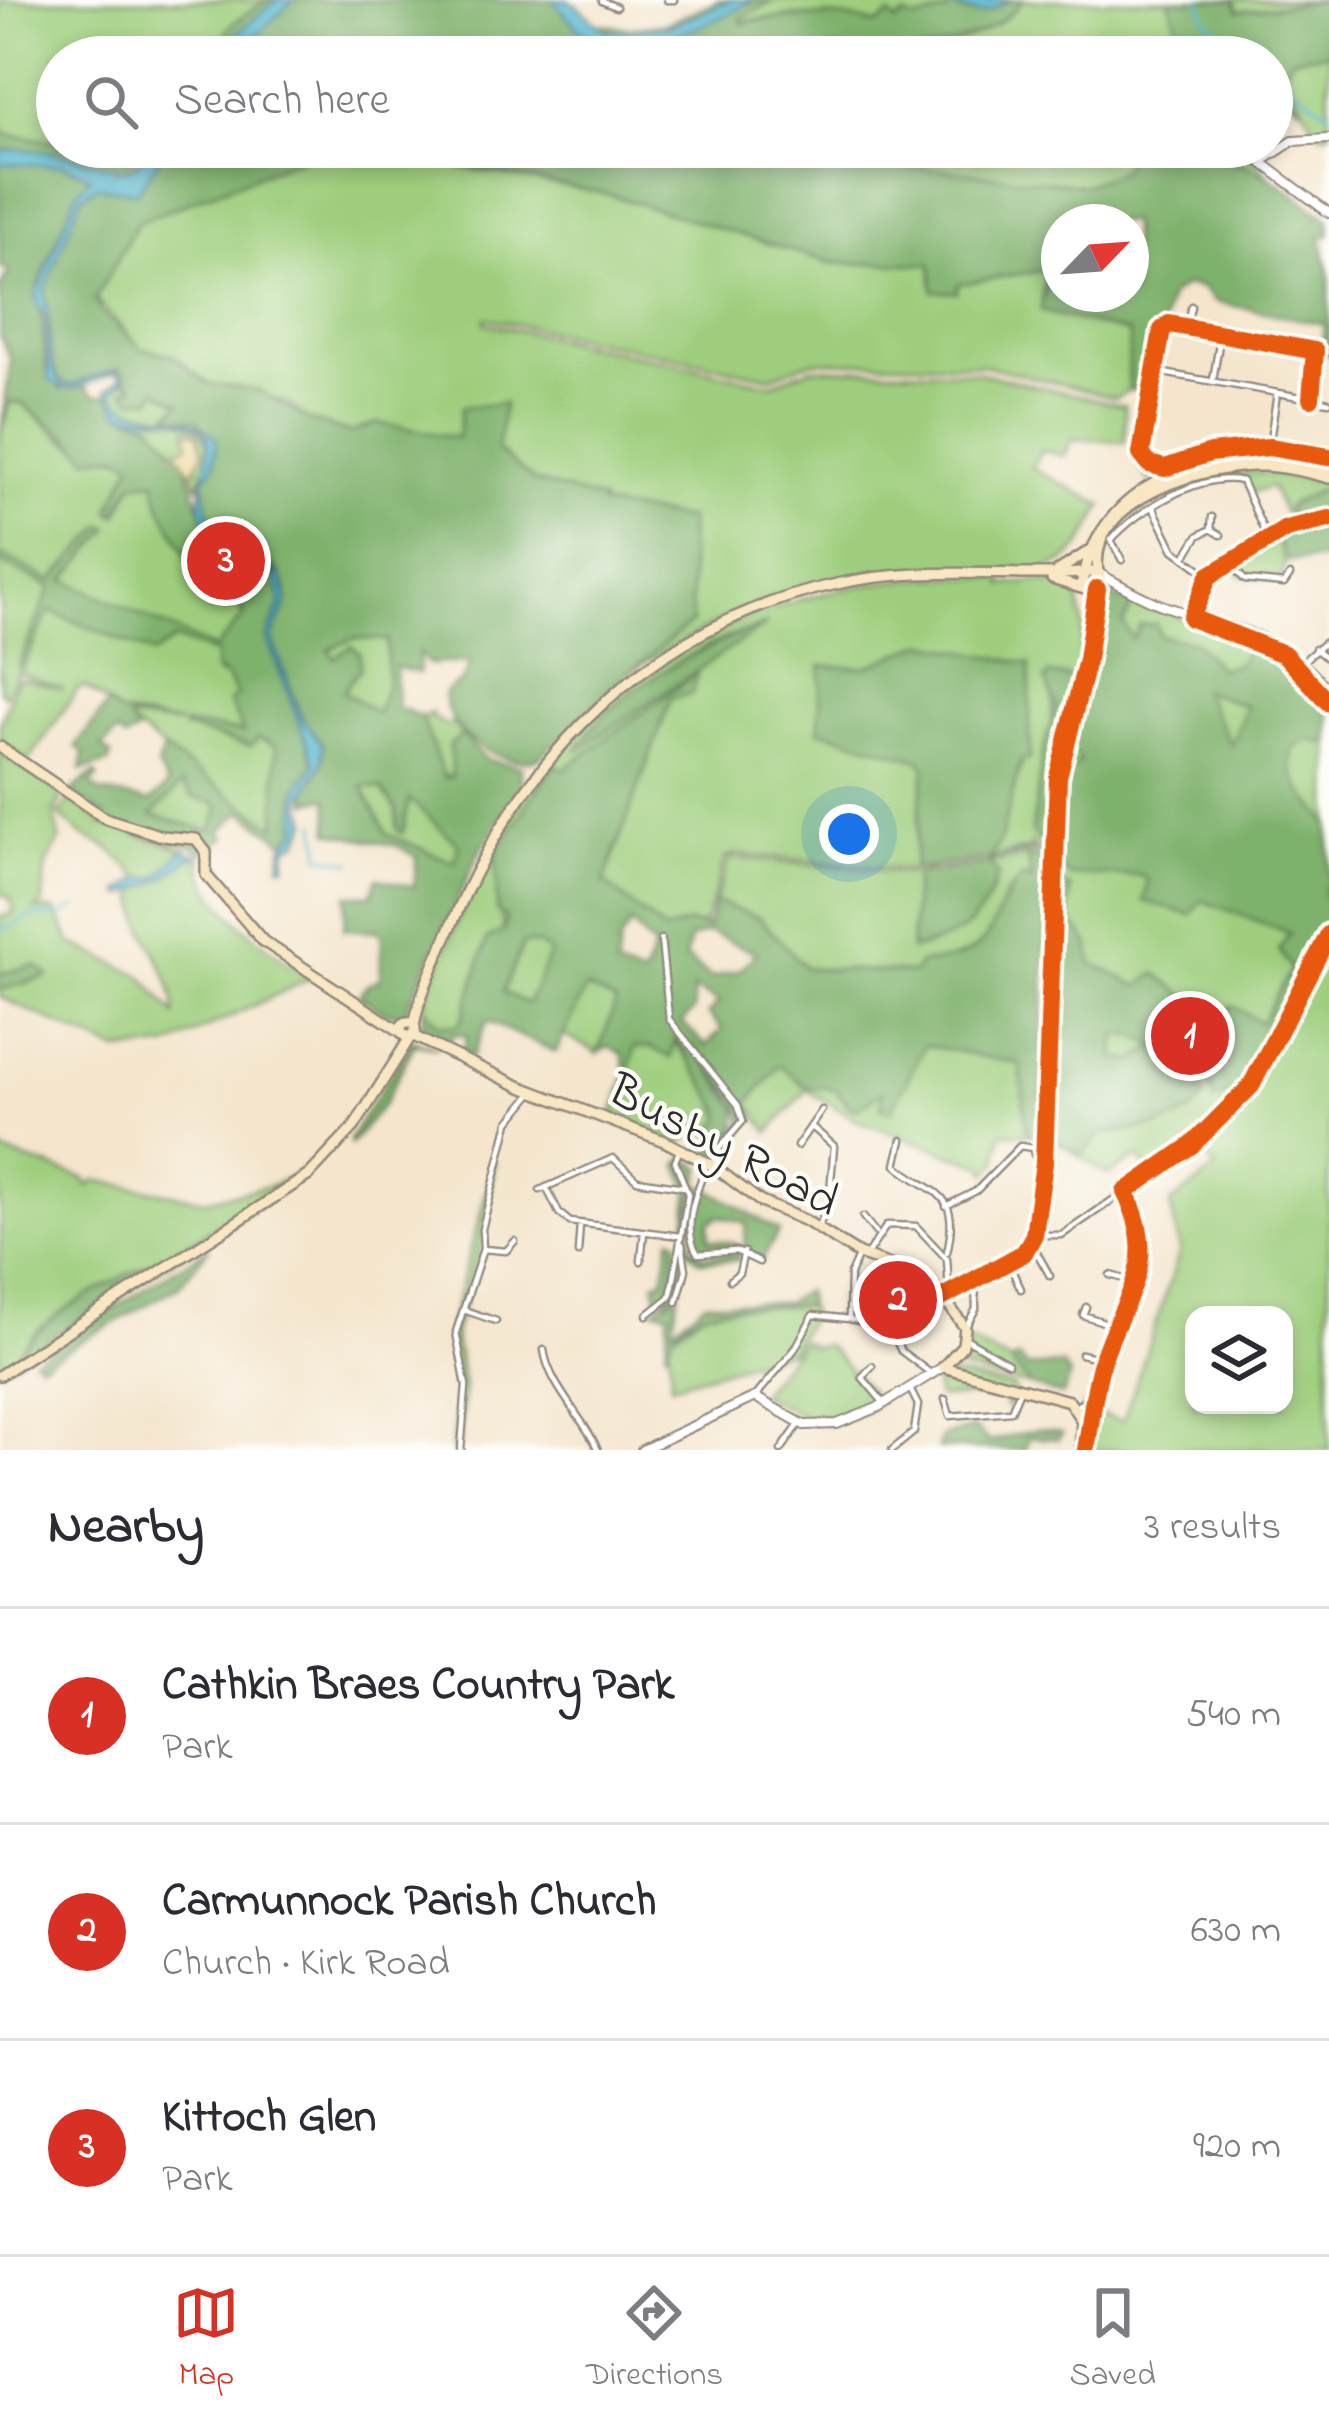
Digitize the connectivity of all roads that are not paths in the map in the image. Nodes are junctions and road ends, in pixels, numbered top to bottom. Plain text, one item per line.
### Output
1 (1329, 139) edge
2 (1293, 141) edge
3 (1269, 168) edge
4 (1329, 213) edge
5 (1191, 306) dead end
6 (1186, 326) junction
7 (1221, 332) junction
8 (1152, 371) junction
9 (1213, 381) junction
10 (1277, 394) junction
11 (1311, 398) junction
12 (1329, 402) edge
13 (1269, 447) junction
14 (1329, 457) edge
15 (1329, 474) edge
16 (1153, 507) junction
17 (1212, 517) dead end
18 (1211, 529) junction
19 (1221, 536) dead end
20 (1090, 549) junction
21 (1115, 550) junction
22 (1108, 555) dead end
23 (1185, 557) junction
24 (1122, 560) dead end
25 (1229, 564) junction
26 (1099, 573) junction
27 (1028, 574) junction
28 (1047, 574) junction
29 (1290, 575) dead end
30 (1209, 576) junction
31 (1082, 579) junction
32 (1284, 584) junction
33 (1097, 588) junction
34 (1132, 591) junction
35 (1289, 594) dead end
36 (1192, 614) junction
37 (1090, 625) junction
38 (1329, 639) edge
39 (1314, 648) junction
40 (1329, 659) edge
41 (1302, 662) junction
42 (1329, 692) edge
43 (0, 747) edge
44 (661, 939) dead end
45 (408, 1029) junction
46 (533, 1091) junction
47 (822, 1110) dead end
48 (812, 1126) junction
49 (1036, 1137) dead end
50 (899, 1142) dead end
51 (1192, 1145) dead end
52 (797, 1146) dead end
53 (1032, 1148) junction
54 (680, 1150) junction
55 (1045, 1163) junction
56 (710, 1164) junction
57 (686, 1186) junction
58 (1125, 1192) junction
59 (946, 1206) junction
60 (863, 1216) dead end
61 (580, 1224) junction
62 (818, 1228) junction
63 (644, 1232) junction
64 (876, 1234) junction
65 (680, 1239) junction
66 (1033, 1240) junction
67 (515, 1241) dead end
68 (483, 1249) junction
69 (511, 1249) junction
70 (578, 1252) dead end
71 (744, 1252) junction
72 (947, 1252) dead end
73 (520, 1255) dead end
74 (862, 1255) junction
75 (641, 1262) dead end
76 (760, 1262) dead end
77 (1008, 1262) junction
78 (1110, 1275) dead end
79 (1050, 1276) dead end
80 (975, 1278) junction
81 (730, 1280) dead end
82 (1138, 1283) junction
83 (1021, 1289) dead end
84 (943, 1294) junction
85 (677, 1302) dead end
86 (1086, 1307) dead end
87 (464, 1310) junction
88 (646, 1315) dead end
89 (849, 1319) junction
90 (496, 1321) dead end
91 (1115, 1326) junction
92 (888, 1327) junction
93 (965, 1333) junction
94 (544, 1350) dead end
95 (1081, 1354) dead end
96 (1103, 1359) junction
97 (1008, 1363) dead end
98 (872, 1366) dead end
99 (938, 1371) junction
100 (0, 1375) edge
101 (1020, 1386) junction
102 (910, 1389) junction
103 (1093, 1393) junction
104 (755, 1397) junction
105 (945, 1399) dead end
106 (885, 1404) junction
107 (1076, 1407) junction
108 (1090, 1408) dead end
109 (800, 1423) junction
110 (460, 1450) edge
111 (598, 1450) edge
112 (642, 1450) edge
113 (781, 1450) edge
114 (892, 1450) edge
115 (1080, 1450) edge

1 - 2 street
3 - 4 street
5 - 6 street
6 - 7 street
6 - 8 street
7 - 9 street
7 - 11 street
8 - 9 street
8 - 13 street
9 - 10 street
10 - 11 street
10 - 13 street
11 - 12 street
13 - 14 street
15 - 20 main road
15 - 26 main road
16 - 21 street
16 - 23 street
16 - 25 street
17 - 18 street
18 - 19 street
18 - 23 street
20 - 28 main road
20 - 31 main road
21 - 22 street
21 - 24 street
23 - 30 street
25 - 30 street
25 - 32 street
26 - 31 main road
26 - 33 main road
26 - 34 street
27 - 28 main road
27 - 31 main road
27 - 45 main road
28 - 31 main road
29 - 32 street
30 - 36 street
31 - 33 main road
31 - 37 street
32 - 35 street
33 - 34 street
33 - 37 street
34 - 36 street
36 - 41 street
37 - 55 street
38 - 39 street
39 - 40 street
39 - 41 street
41 - 42 street
43 - 45 main road, Busby Road
44 - 56 street
45 - 46 main road, Busby Road
45 - 100 main road
46 - 54 main road, Busby Road
46 - 68 street
47 - 48 street
48 - 52 street
48 - 62 street
49 - 53 street
50 - 59 street
51 - 58 street
53 - 55 street
53 - 59 street
54 - 56 main road, Busby Road
54 - 57 street
55 - 66 street
56 - 62 main road, Busby Road
56 - 71 street
57 - 61 street
57 - 65 street
58 - 66 street
58 - 82 street
59 - 72 street
60 - 64 street
61 - 63 street
61 - 70 street
62 - 74 main road, Busby Road
63 - 65 street
63 - 75 street
64 - 74 street
64 - 84 street
65 - 85 street
65 - 88 street
66 - 77 street
66 - 79 street
67 - 69 street
68 - 69 street
68 - 87 street
69 - 73 street
71 - 76 street
71 - 81 street
74 - 84 main road, Busby Road
74 - 89 street
77 - 80 street
77 - 83 street
78 - 82 street
80 - 84 street
80 - 93 street
82 - 91 street
84 - 92 street
84 - 93 main road, Busby Road
86 - 91 street
87 - 90 street
87 - 110 street
89 - 92 street
89 - 104 street
91 - 96 street
92 - 99 street
93 - 97 street
93 - 99 main road
94 - 111 street
95 - 96 street
96 - 103 street
98 - 106 street
99 - 101 main road
99 - 102 street
101 - 105 street
101 - 107 main road
102 - 106 street
102 - 114 street
103 - 107 street
103 - 108 street
104 - 109 street
104 - 112 street
106 - 109 street
107 - 115 main road
109 - 113 street

